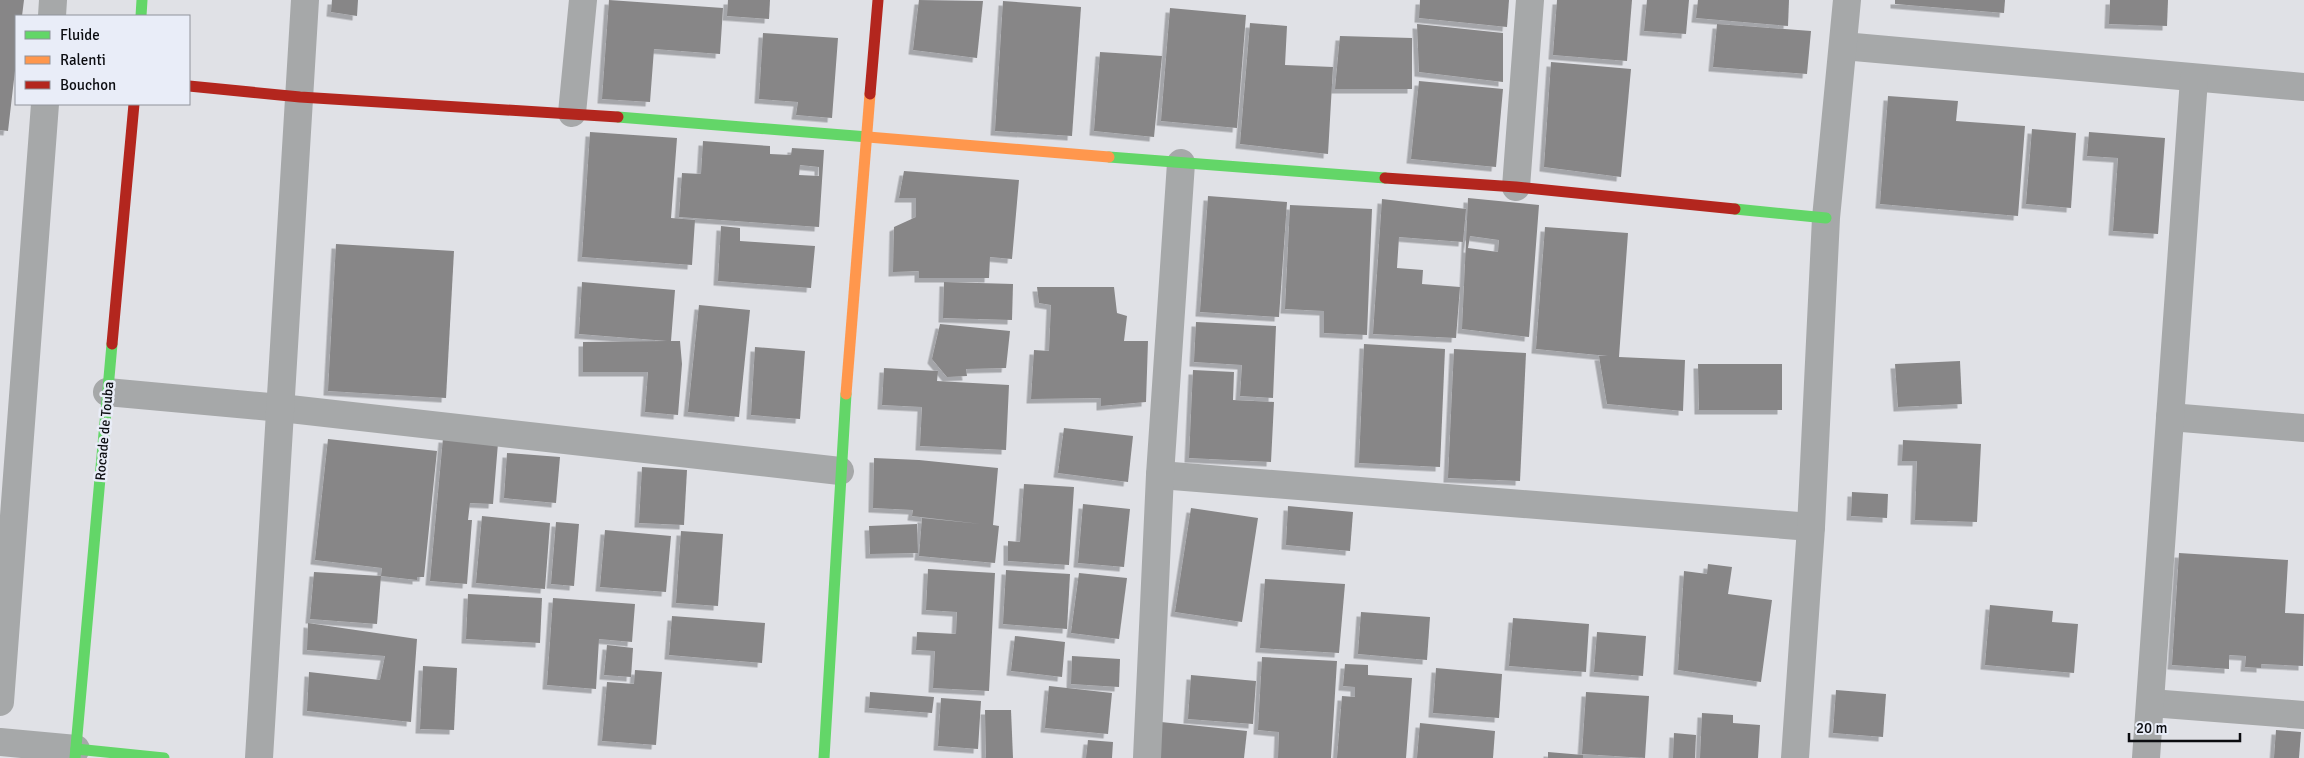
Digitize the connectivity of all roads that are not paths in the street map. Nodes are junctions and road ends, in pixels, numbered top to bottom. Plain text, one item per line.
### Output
1 (53, 0) edge
2 (142, 0) edge
3 (305, 0) edge
4 (583, 0) edge
5 (878, 0) edge
6 (1530, 0) edge
7 (1847, 0) edge
8 (52, 15) edge
9 (141, 15) edge
10 (1843, 46) junction
11 (2194, 79) junction
12 (190, 86) edge
13 (2304, 87) edge
14 (300, 97) junction
15 (45, 105) edge
16 (134, 105) edge
17 (572, 113) junction
18 (866, 138) junction
19 (1181, 163) junction
20 (1516, 187) junction
21 (1826, 218) junction
22 (107, 392) junction
23 (282, 408) junction
24 (2170, 417) junction
25 (2304, 428) edge
26 (840, 471) junction
27 (1160, 475) junction
28 (1811, 526) junction
29 (0, 702) edge
30 (2151, 703) junction
31 (2304, 715) edge
32 (0, 742) edge
33 (76, 754) edge
34 (164, 758) edge
35 (259, 758) edge
36 (824, 758) edge
37 (1147, 758) edge
38 (1795, 758) edge
39 (2146, 758) edge

1 - 8 street
2 - 9 street
3 - 14 street
4 - 17 street
5 - 18 street
6 - 20 street
7 - 10 street
10 - 11 street
10 - 21 street
11 - 13 street
11 - 24 street
12 - 14 street
14 - 17 street
14 - 23 street
15 - 29 street
16 - 22 street, Rocade de Touba
17 - 18 street
18 - 19 street
18 - 26 street
19 - 20 street
19 - 27 street
20 - 21 street
21 - 28 street
22 - 23 street
22 - 33 street, Rocade de Touba
23 - 26 street
23 - 35 street
24 - 25 street
24 - 30 street
26 - 36 street
27 - 28 street
27 - 37 street
28 - 38 street
30 - 31 street
30 - 39 street
32 - 33 street
33 - 34 street

